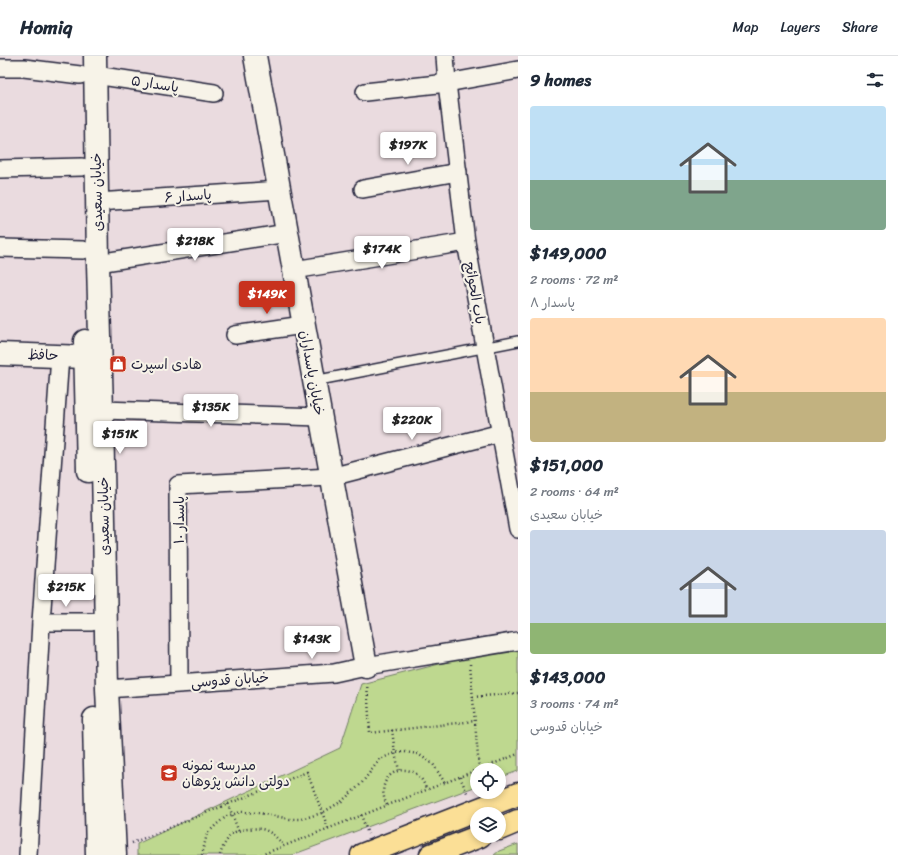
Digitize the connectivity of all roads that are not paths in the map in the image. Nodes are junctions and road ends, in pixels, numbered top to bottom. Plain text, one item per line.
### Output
1 (255, 56) edge
2 (445, 56) edge
3 (24, 62) edge
4 (88, 65) edge
5 (0, 68) edge
6 (518, 70) edge
7 (447, 83) junction
8 (365, 92) dead end
9 (214, 93) dead end
10 (82, 166) junction
11 (0, 169) edge
12 (458, 172) junction
13 (363, 189) dead end
14 (279, 190) junction
15 (97, 202) junction
16 (287, 233) junction
17 (466, 242) junction
18 (0, 248) edge
19 (90, 257) junction
20 (294, 270) junction
21 (303, 324) junction
22 (235, 335) dead end
23 (518, 342) edge
24 (485, 348) junction
25 (0, 354) edge
26 (60, 356) junction
27 (85, 357) junction
28 (314, 381) junction
29 (102, 410) junction
30 (320, 417) junction
31 (501, 433) junction
32 (331, 477) junction
33 (518, 529) edge
34 (41, 622) junction
35 (92, 622) junction
36 (518, 641) edge
37 (366, 666) junction
38 (179, 684) junction
39 (100, 689) junction
40 (518, 794) edge
41 (518, 821) edge
42 (506, 826) edge
43 (473, 843) edge
44 (109, 853) edge
45 (28, 855) edge
46 (362, 855) edge
47 (431, 855) edge

1 - 14 main road, خیابان پاسداران
2 - 7 street, باب الحوائج
3 - 4 street, پاسدار ۵
3 - 5 street, پاسدار ۵
4 - 9 street, پاسدار ۵
4 - 10 main road, خیابان سعیدی
4 - 15 main road, خیابان سعیدی
6 - 7 street
7 - 8 street
7 - 12 street, باب الحوائج
10 - 11 street
10 - 19 main road, خیابان سعیدی
12 - 13 street
12 - 17 street, باب الحوائج
14 - 15 street, پاسدار ۶
14 - 16 main road, خیابان پاسداران
15 - 19 main road, خیابان سعیدی
16 - 19 street
16 - 20 main road, خیابان پاسداران
17 - 20 street
17 - 24 street, باب الحوائج
18 - 19 street
19 - 27 main road, خیابان سعیدی
19 - 29 main road, خیابان سعیدی
20 - 21 main road, خیابان پاسداران
21 - 22 street
21 - 28 main road, خیابان پاسداران
23 - 24 lane
24 - 28 lane
24 - 31 street, باب الحوائج
25 - 26 main road, حافظ
26 - 27 main road, حافظ
26 - 34 street
27 - 35 main road, خیابان سعیدی
28 - 30 main road, خیابان پاسداران
29 - 30 street
29 - 39 main road, خیابان سعیدی
30 - 32 main road, خیابان پاسداران
31 - 32 street
31 - 33 street, باب الحوائج
32 - 37 main road, خیابان پاسداران
32 - 38 street, پاسدار ۱۰
34 - 35 street
34 - 45 street
35 - 39 main road, خیابان سعیدی
36 - 37 street, خیابان قدوسی
37 - 38 street, خیابان قدوسی
38 - 39 street, خیابان قدوسی
39 - 44 main road, خیابان سعیدی
40 - 46 main road
41 - 42 main road
43 - 47 main road

